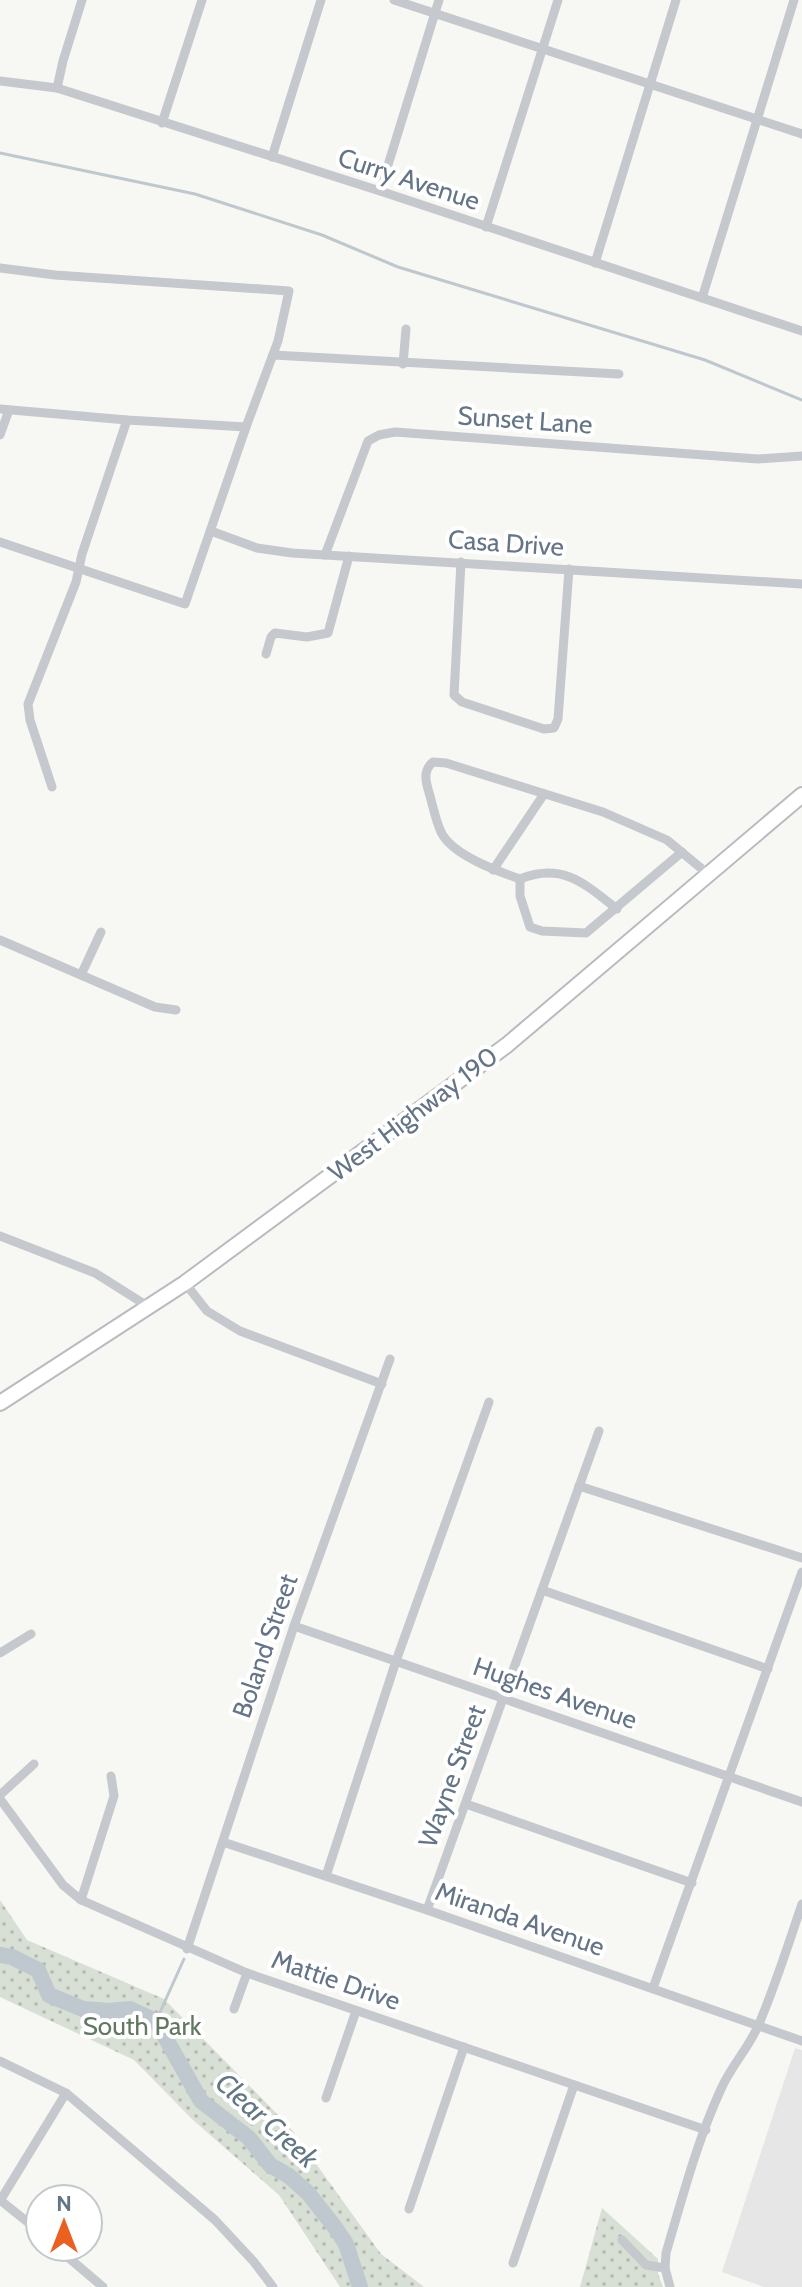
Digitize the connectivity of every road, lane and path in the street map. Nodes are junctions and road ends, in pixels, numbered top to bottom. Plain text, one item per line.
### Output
1 (82, 0) edge
2 (202, 0) edge
3 (321, 0) edge
4 (394, 0) edge
5 (439, 0) edge
6 (558, 0) edge
7 (676, 0) edge
8 (794, 0) edge
9 (435, 13) junction
10 (543, 49) junction
11 (0, 81) edge
12 (650, 84) junction
13 (57, 88) junction
14 (756, 118) junction
15 (162, 123) junction
16 (802, 134) edge
17 (272, 157) junction
18 (380, 191) junction
19 (486, 227) junction
20 (595, 263) junction
21 (0, 268) edge
22 (702, 298) junction
23 (406, 329) dead end
24 (802, 331) edge
25 (273, 355) junction
26 (403, 364) junction
27 (619, 374) dead end
28 (4, 409) edge
29 (127, 420) junction
30 (246, 427) junction
31 (0, 435) edge
32 (802, 456) edge
33 (211, 531) junction
34 (0, 542) edge
35 (325, 555) junction
36 (349, 556) junction
37 (461, 562) junction
38 (79, 568) junction
39 (569, 569) junction
40 (802, 584) edge
41 (266, 654) dead end
42 (52, 787) dead end
43 (544, 794) junction
44 (802, 795) edge
45 (682, 852) junction
46 (493, 870) junction
47 (708, 874) junction
48 (520, 879) junction
49 (617, 909) junction
50 (101, 932) dead end
51 (0, 940) edge
52 (81, 975) junction
53 (176, 1010) dead end
54 (0, 1236) edge
55 (185, 1283) junction
56 (149, 1307) junction
57 (390, 1359) dead end
58 (382, 1384) junction
59 (489, 1402) dead end
60 (0, 1403) edge
61 (599, 1431) dead end
62 (579, 1486) junction
63 (802, 1558) edge
64 (802, 1572) edge
65 (542, 1590) junction
66 (294, 1626) junction
67 (31, 1634) dead end
68 (0, 1653) edge
69 (396, 1661) junction
70 (768, 1669) junction
71 (503, 1698) junction
72 (34, 1764) dead end
73 (111, 1776) dead end
74 (730, 1777) junction
75 (0, 1797) edge
76 (802, 1802) edge
77 (466, 1804) junction
78 (223, 1842) junction
79 (326, 1876) junction
80 (692, 1883) junction
81 (81, 1900) junction
82 (802, 1904) edge
83 (427, 1910) junction
84 (187, 1949) junction
85 (247, 1973) junction
86 (653, 1988) junction
87 (234, 2009) dead end
88 (356, 2011) junction
89 (759, 2025) junction
90 (802, 2041) edge
91 (464, 2047) junction
92 (0, 2061) edge
93 (574, 2085) junction
94 (66, 2093) junction
95 (326, 2098) dead end
96 (706, 2130) junction
97 (0, 2201) edge
98 (409, 2209) dead end
99 (24, 2220) edge
100 (622, 2240) dead end
101 (75, 2263) edge
102 (513, 2263) dead end
103 (665, 2268) junction
104 (103, 2287) edge
105 (273, 2287) edge
106 (670, 2287) edge

1 - 13 street
2 - 15 street
3 - 17 street
4 - 9 street
5 - 9 street
6 - 10 street
7 - 12 street
8 - 14 street
9 - 10 street
9 - 18 street
10 - 12 street
10 - 19 street
11 - 13 street, Curry Avenue
12 - 14 street
12 - 20 street
13 - 15 street, Curry Avenue
14 - 16 street
14 - 22 street
15 - 17 street, Curry Avenue
17 - 18 street, Curry Avenue
18 - 19 street, Curry Avenue
19 - 20 street, Curry Avenue
20 - 22 street, Curry Avenue
21 - 25 street
22 - 24 street, Curry Avenue
23 - 26 street
25 - 26 street
25 - 30 street
26 - 27 street
28 - 29 street
28 - 31 street
29 - 30 street
29 - 38 street
30 - 33 street
32 - 35 street, Sunset Lane
33 - 35 street, Casa Drive
33 - 38 street
34 - 38 street
35 - 36 street, Casa Drive
36 - 37 street, Casa Drive
36 - 41 street
37 - 39 street, Casa Drive
37 - 39 street
38 - 42 street
39 - 40 street, Casa Drive
43 - 45 street
43 - 46 street
43 - 46 street
44 - 47 main road, West Highway 190
45 - 47 street
45 - 49 street
46 - 48 street
47 - 55 main road, West Highway 190
48 - 49 street
48 - 49 street
50 - 52 street
51 - 52 street
52 - 53 street
54 - 56 street
55 - 56 main road, West Highway 190
55 - 58 street
56 - 60 main road, West Highway 190
57 - 58 street, Boland Street
58 - 66 street, Boland Street
59 - 69 street
61 - 62 street, Wayne Street
62 - 63 street
62 - 65 street, Wayne Street
64 - 70 street
65 - 70 street
65 - 71 street, Wayne Street
66 - 69 street, Hughes Avenue
66 - 78 street, Boland Street
67 - 68 street
69 - 71 street, Hughes Avenue
69 - 79 street
70 - 74 street
71 - 74 street, Hughes Avenue
71 - 77 street, Wayne Street
72 - 75 street
73 - 81 street
74 - 76 street, Hughes Avenue
74 - 80 street
75 - 81 street, Mattie Drive
77 - 80 street
77 - 83 street, Wayne Street
78 - 79 street, Miranda Avenue
78 - 84 street, Boland Street
79 - 83 street, Miranda Avenue
80 - 86 street
81 - 84 street, Mattie Drive
82 - 89 street
83 - 86 street, Miranda Avenue
84 - 85 street, Mattie Drive
85 - 87 street
85 - 88 street, Mattie Drive
86 - 89 street, Miranda Avenue
88 - 91 street, Mattie Drive
88 - 95 street
89 - 90 street, Miranda Avenue
89 - 96 street
91 - 93 street, Mattie Drive
91 - 98 street
92 - 94 street
93 - 96 street, Mattie Drive
93 - 102 street
94 - 97 street
94 - 105 street
96 - 103 street
97 - 99 street
100 - 103 street
101 - 104 street
103 - 106 street

